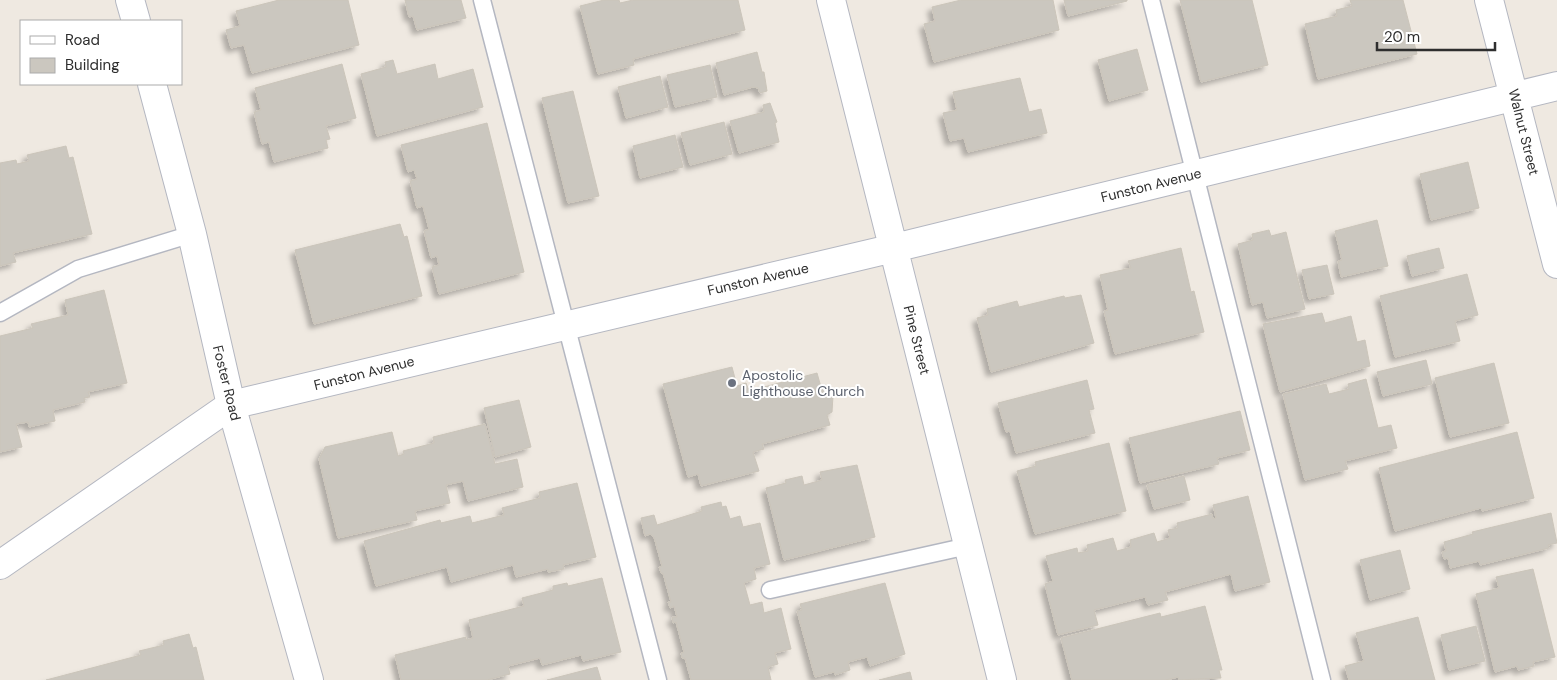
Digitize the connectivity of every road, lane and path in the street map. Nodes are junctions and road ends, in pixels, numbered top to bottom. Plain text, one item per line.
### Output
1 (130, 0) edge
2 (482, 0) edge
3 (831, 0) edge
4 (1151, 0) edge
5 (1490, 0) edge
6 (136, 20) edge
7 (152, 85) edge
8 (1557, 86) edge
9 (1515, 96) junction
10 (1194, 174) junction
11 (192, 234) junction
12 (894, 248) junction
13 (1557, 264) edge
14 (0, 313) edge
15 (566, 324) junction
16 (231, 405) junction
17 (968, 546) junction
18 (0, 565) edge
19 (770, 590) dead end
20 (309, 680) edge
21 (658, 680) edge
22 (1002, 680) edge
23 (1322, 680) edge

1 - 6 street
2 - 15 lane
3 - 12 street, Pine Street
4 - 10 lane
5 - 9 street, Walnut Street
7 - 11 street, Foster Road
8 - 9 street, Funston Avenue
9 - 10 street, Funston Avenue
9 - 13 street, Walnut Street
10 - 12 street, Funston Avenue
10 - 23 lane
11 - 14 lane
11 - 16 street, Foster Road
12 - 15 street, Funston Avenue
12 - 17 street, Pine Street
15 - 16 street, Funston Avenue
15 - 21 lane
16 - 18 street, Funston Avenue
16 - 20 street, Foster Road
17 - 19 lane
17 - 22 street, Pine Street

